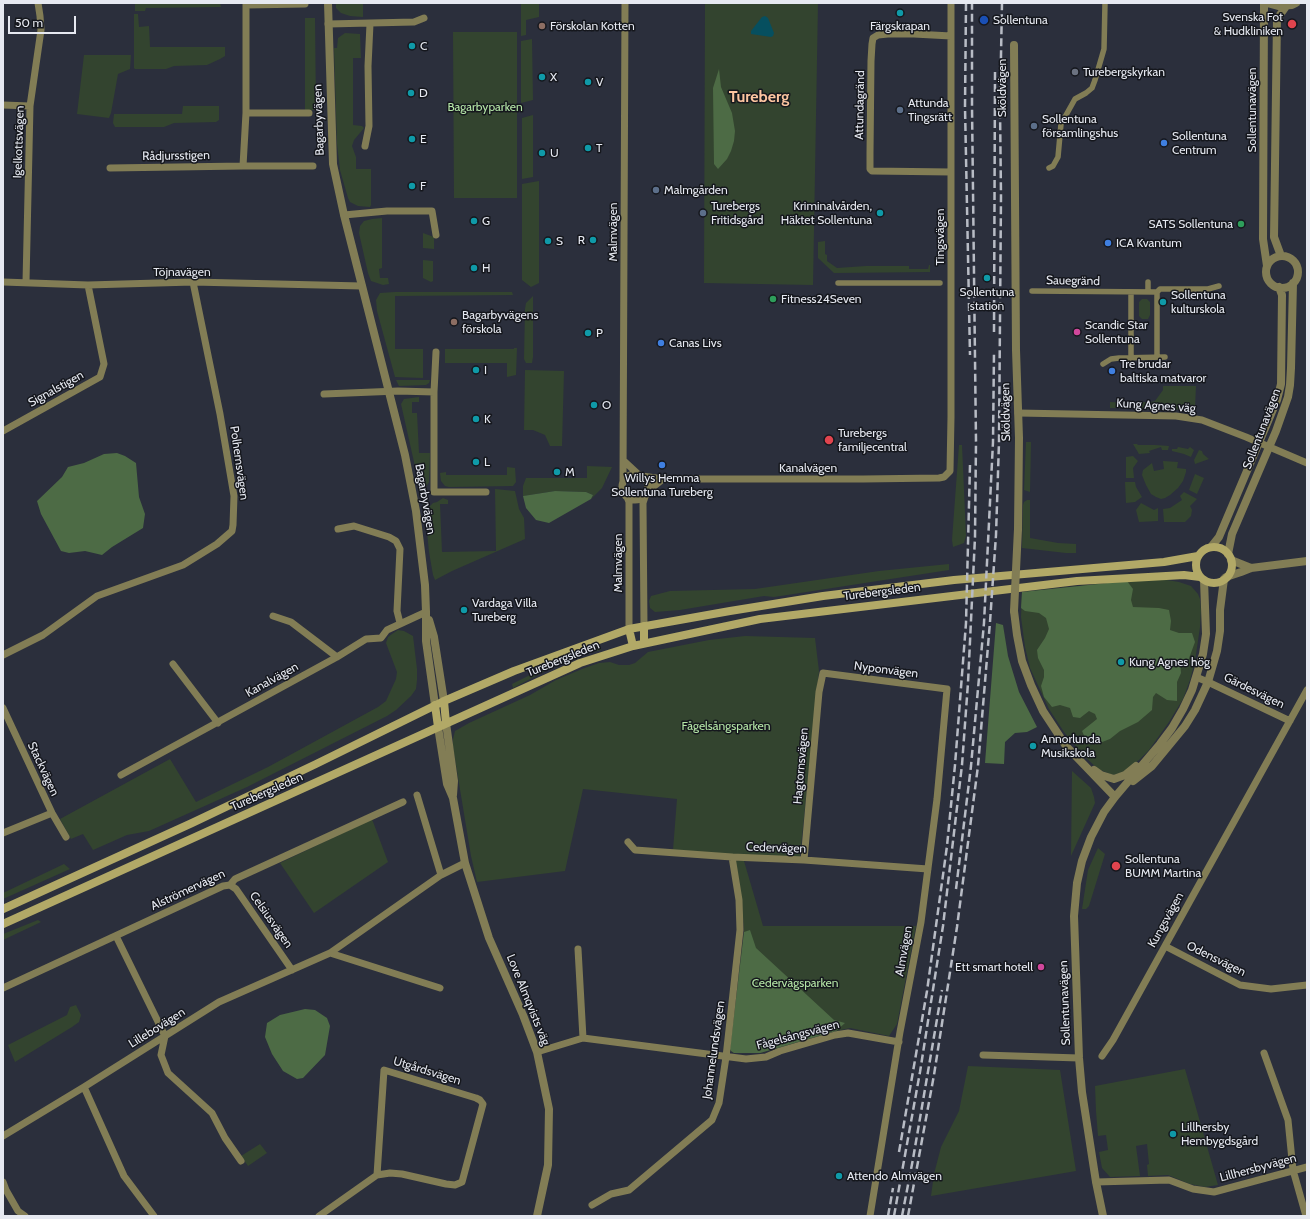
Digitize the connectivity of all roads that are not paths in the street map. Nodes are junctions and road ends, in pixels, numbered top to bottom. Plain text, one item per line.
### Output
1 (38, 3) edge
2 (328, 3) edge
3 (625, 3) edge
4 (951, 3) edge
5 (1105, 3) edge
6 (1266, 3) edge
7 (1296, 3) edge
8 (246, 4) edge
9 (305, 4) dead end
10 (1287, 5) junction
11 (424, 18) dead end
12 (328, 24) junction
13 (370, 24) junction
14 (951, 36) junction
15 (1014, 45) dead end
16 (3, 105) edge
17 (30, 106) junction
18 (246, 113) junction
19 (309, 113) dead end
20 (365, 146) dead end
21 (243, 166) junction
22 (314, 166) dead end
23 (110, 168) dead end
24 (1049, 168) dead end
25 (951, 172) junction
26 (344, 215) junction
27 (436, 235) dead end
28 (1281, 256) junction
29 (1267, 266) junction
30 (3, 282) edge
31 (26, 282) junction
32 (193, 282) junction
33 (1148, 282) dead end
34 (838, 283) dead end
35 (940, 283) dead end
36 (1293, 283) junction
37 (88, 285) junction
38 (362, 286) junction
39 (1219, 286) dead end
40 (1279, 287) junction
41 (1032, 291) dead end
42 (1131, 292) junction
43 (1148, 292) junction
44 (1157, 292) junction
45 (436, 352) dead end
46 (1157, 357) junction
47 (1165, 357) dead end
48 (1131, 358) junction
49 (1103, 364) dead end
50 (389, 392) junction
51 (434, 392) junction
52 (324, 394) dead end
53 (1018, 413) junction
54 (3, 431) edge
55 (1260, 443) junction
56 (1269, 448) junction
57 (624, 461) junction
58 (1307, 463) edge
59 (950, 471) joint
60 (640, 475) junction
61 (663, 479) junction
62 (623, 481) junction
63 (486, 492) dead end
64 (647, 492) junction
65 (627, 497) junction
66 (338, 529) dead end
67 (1211, 547) junction
68 (1198, 556) junction
69 (1229, 557) junction
70 (1307, 561) edge
71 (1251, 568) junction
72 (1202, 578) junction
73 (1225, 578) junction
74 (426, 612) junction
75 (273, 616) dead end
76 (400, 624) junction
77 (644, 626) junction
78 (630, 629) junction
79 (644, 643) junction
80 (633, 646) junction
81 (3, 655) edge
82 (337, 657) junction
83 (173, 664) dead end
84 (823, 674) joint
85 (1196, 677) junction
86 (1208, 682) junction
87 (947, 688) joint
88 (1307, 690) edge
89 (444, 701) junction
90 (435, 705) junction
91 (3, 708) edge
92 (1290, 721) junction
93 (218, 723) junction
94 (442, 725) junction
95 (1160, 744) junction
96 (1081, 762) junction
97 (121, 775) dead end
98 (1114, 779) joint
99 (417, 795) dead end
100 (1115, 797) junction
101 (403, 802) dead end
102 (52, 813) junction
103 (3, 833) edge
104 (66, 838) dead end
105 (628, 842) dead end
106 (732, 857) junction
107 (804, 860) junction
108 (465, 863) junction
109 (928, 869) junction
110 (441, 875) junction
111 (230, 885) junction
112 (3, 909) edge
113 (3, 924) edge
114 (116, 936) junction
115 (1164, 946) junction
116 (578, 949) dead end
117 (330, 953) junction
118 (292, 970) junction
119 (1307, 985) edge
120 (3, 988) edge
121 (440, 988) dead end
122 (165, 1036) junction
123 (583, 1038) junction
124 (899, 1042) junction
125 (537, 1052) junction
126 (1264, 1053) dead end
127 (983, 1055) dead end
128 (1102, 1056) dead end
129 (726, 1057) junction
130 (1079, 1058) junction
131 (84, 1087) junction
132 (3, 1136) edge
133 (241, 1161) dead end
134 (1307, 1167) edge
135 (1293, 1170) junction
136 (377, 1174) junction
137 (3, 1182) edge
138 (1096, 1182) junction
139 (592, 1205) dead end
140 (25, 1216) edge
141 (154, 1216) edge
142 (319, 1216) edge
143 (537, 1216) edge
144 (870, 1216) edge
145 (1103, 1216) edge
146 (1306, 1216) edge

1 - 17 street, Igelkottsvägen
2 - 12 street, Bagarbyvägen
3 - 57 street, Malmvägen
4 - 14 street, Tingsvägen
5 - 24 street
6 - 10 street, Sollentunavägen
6 - 29 street, Sollentunavägen
7 - 10 street, Sollentunavägen
8 - 9 street
8 - 18 street
10 - 28 street, Sollentunavägen
11 - 13 street
12 - 13 street
12 - 26 street, Bagarbyvägen
13 - 20 street
14 - 25 street, Tingsvägen
14 - 25 street, Attundagränd
15 - 53 street, Sköldvägen
16 - 17 street
17 - 31 street, Igelkottsvägen
18 - 19 street
18 - 21 street
21 - 22 street, Rådjursstigen
21 - 23 street, Rådjursstigen
25 - 59 street, Tingsvägen
26 - 27 street
26 - 38 street, Bagarbyvägen
28 - 29 street
28 - 36 street
29 - 40 street
30 - 31 street, Töjnavägen
31 - 37 street, Töjnavägen
32 - 37 street, Töjnavägen
32 - 38 street, Töjnavägen
32 - 81 street, Polhemsvägen
33 - 43 street
34 - 35 street
36 - 40 street
36 - 56 street, Sollentunavägen
37 - 54 street, Signalstigen
38 - 50 street, Bagarbyvägen
39 - 44 street, Sauegränd
40 - 55 street, Sollentunavägen
41 - 42 street, Sauegränd
42 - 43 street, Sauegränd
42 - 48 street
43 - 44 street, Sauegränd
44 - 46 street
45 - 51 street, Bagarbyvägen
46 - 47 street
46 - 48 street
48 - 49 street
50 - 51 street
50 - 52 street
50 - 74 street, Bagarbyvägen
51 - 63 street, Bagarbyvägen
53 - 55 street, Kung Agnes väg
53 - 96 street, Sköldvägen, bridge
55 - 56 street, Kung Agnes väg
55 - 67 street, Sollentunavägen
56 - 58 street, Kung Agnes väg
56 - 69 street, Sollentunavägen
57 - 60 street
57 - 62 street, Malmvägen
59 - 61 street, Kanalvägen
60 - 61 street, Kanalvägen
60 - 62 street
60 - 64 street
61 - 64 street
62 - 65 street
64 - 65 street
64 - 77 street, Malmvägen
65 - 78 street, Malmvägen
66 - 76 street
67 - 68 main road, Turebergsleden
67 - 69 main road
68 - 72 main road
68 - 77 main road, Turebergsleden
69 - 71 street
69 - 73 main road
70 - 71 street
71 - 73 street
72 - 73 main road, Turebergsleden
72 - 79 main road, Turebergsleden
72 - 85 street, Sollentunavägen
73 - 86 street, Sollentunavägen
74 - 76 street, Kanalvägen
74 - 89 street, Bagarbyvägen
74 - 90 street, Bagarbyvägen
75 - 82 street
76 - 82 street, Kanalvägen
77 - 78 main road, Turebergsleden
77 - 79 main road
78 - 80 main road
78 - 89 main road, Turebergsleden
79 - 80 main road, Turebergsleden
80 - 94 main road, Turebergsleden
82 - 93 street, Kanalvägen
83 - 93 street
84 - 87 street, Nyponvägen
84 - 107 street, Hagtornsvägen
85 - 86 street, Gärdesvägen
85 - 95 street, Sollentunavägen
86 - 92 street, Gärdesvägen
86 - 100 street, Sollentunavägen
87 - 109 street, Almvägen
88 - 92 street, Kungsvägen
89 - 90 main road, Turebergsleden
89 - 94 main road
90 - 94 main road
90 - 112 main road, Turebergsleden
91 - 102 street, Stackvägen
92 - 115 street, Kungsvägen
93 - 97 street, Kanalvägen
94 - 108 street, Love Almqvists väg
94 - 113 main road, Turebergsleden
95 - 98 street, Sollentunavägen
95 - 100 street, Sollentunavägen
96 - 98 street, Sköldvägen
96 - 100 street, Sköldvägen
99 - 110 street
100 - 130 street, Sollentunavägen
101 - 111 street, Alströmervägen
102 - 103 street
102 - 104 street, Stackvägen
105 - 106 street, Cedervägen
106 - 107 street, Cedervägen
106 - 129 street, Johannelundsvägen
107 - 109 street, Cedervägen
108 - 110 street, Lillebovägen
108 - 125 street, Love Almqvists väg
109 - 124 street, Almvägen
110 - 117 street, Lillebovägen
111 - 114 street, Alströmervägen
111 - 118 street, Celsiusvägen
114 - 120 street, Alströmervägen
114 - 122 street
115 - 119 street, Odensvägen
115 - 128 street, Kungsvägen
116 - 123 street
117 - 118 street, Lillebovägen
117 - 121 street
118 - 122 street, Lillebovägen
122 - 131 street, Lillebovägen
122 - 133 street
123 - 125 street, Fågelsångsvägen
123 - 129 street, Fågelsångsvägen
124 - 129 street, Fågelsångsvägen
124 - 144 street, Almvägen
125 - 143 street, Love Almqvists väg
126 - 135 street
127 - 130 street
129 - 139 street, Johannelundsvägen
130 - 138 street, Sollentunavägen
131 - 132 street, Lillebovägen
131 - 141 street
134 - 135 street, Lillhersbyvägen
135 - 138 street, Lillhersbyvägen
135 - 146 street
136 - 136 street, Utgårdsvägen
136 - 142 street
137 - 140 street
138 - 145 street, Sollentunavägen

